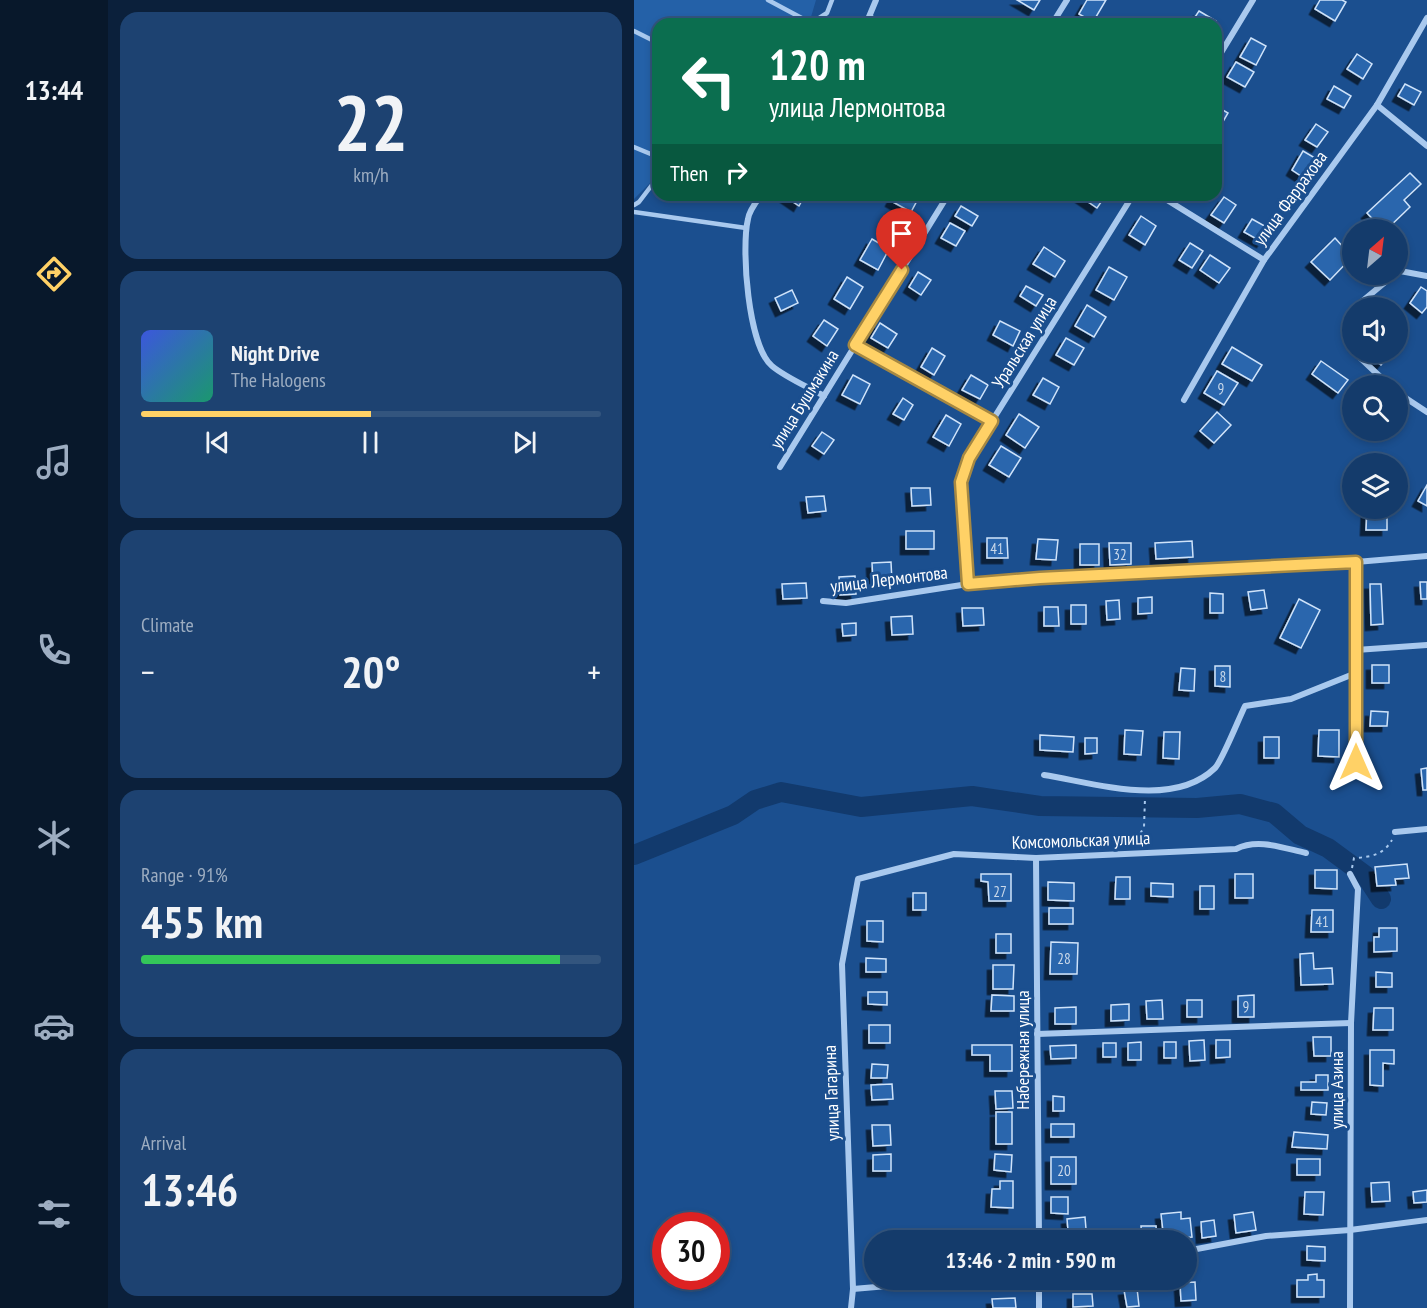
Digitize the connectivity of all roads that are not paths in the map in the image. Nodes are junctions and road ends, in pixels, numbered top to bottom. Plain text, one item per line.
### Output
1 (768, 0) edge
2 (832, 0) edge
3 (876, 0) edge
4 (1067, 0) edge
5 (1253, 0) edge
6 (870, 17) edge
7 (801, 18) edge
8 (818, 18) edge
9 (1056, 18) edge
10 (1426, 18) edge
11 (634, 31) edge
12 (652, 40) edge
13 (1222, 51) edge
14 (1377, 105) junction
15 (1426, 146) edge
16 (634, 147) edge
17 (652, 155) edge
18 (652, 185) edge
19 (757, 201) edge
20 (944, 201) edge
21 (1129, 201) edge
22 (1169, 201) edge
23 (634, 205) edge
24 (634, 212) edge
25 (746, 228) junction
26 (1264, 260) junction
27 (1408, 273) edge
28 (1426, 276) edge
29 (1382, 285) edge
30 (1367, 297) edge
31 (855, 345) junction
32 (1365, 363) edge
33 (1378, 375) edge
34 (824, 396) junction
35 (1184, 400) dead end
36 (1408, 400) edge
37 (1426, 412) edge
38 (992, 421) junction
39 (780, 466) dead end
40 (1426, 556) edge
41 (1356, 562) junction
42 (968, 584) junction
43 (823, 601) dead end
44 (1426, 645) edge
45 (1356, 650) junction
46 (1356, 674) junction
47 (1356, 762) dead end
48 (1044, 775) dead end
49 (1426, 829) edge
50 (1395, 832) road end
51 (1306, 853) dead end
52 (1036, 858) junction
53 (1350, 874) dead end
54 (858, 879) joint
55 (1351, 1023) junction
56 (1037, 1034) junction
57 (1426, 1220) edge
58 (1039, 1230) edge
59 (1350, 1230) junction
60 (1197, 1249) edge
61 (864, 1288) edge
62 (853, 1289) junction
63 (1039, 1290) edge
64 (851, 1308) edge
65 (1039, 1308) edge
66 (1350, 1308) edge

1 - 7 lane
2 - 8 lane
3 - 6 street
4 - 9 street
5 - 13 street
10 - 14 street, улица Фаррахова
11 - 12 lane
14 - 15 street
14 - 26 street, улица Фаррахова
16 - 17 lane
18 - 23 lane
19 - 25 street
20 - 31 street, улица Бушмакина
21 - 38 street, Уральская улица
22 - 26 street
24 - 25 lane
25 - 34 street
26 - 35 street, улица Фаррахова
27 - 28 street
29 - 30 street
31 - 34 street, улица Бушмакина
31 - 38 street
32 - 33 street
34 - 39 street, улица Бушмакина
36 - 37 street
38 - 42 street, Уральская улица
40 - 41 street, улица Лермонтова
41 - 42 street, улица Лермонтова
41 - 45 street
42 - 43 street, улица Лермонтова
44 - 45 street
45 - 46 street
46 - 47 street
46 - 48 street
49 - 50 street
51 - 52 street, Комсомольская улица
52 - 54 street, Комсомольская улица
52 - 56 street, Набережная улица
53 - 55 street, улица Азина
54 - 62 street, улица Гагарина
55 - 56 street
55 - 59 street, улица Азина
56 - 58 street, Набережная улица
57 - 59 street
59 - 60 street
59 - 66 street, улица Азина
61 - 62 street
62 - 64 street, улица Гагарина
63 - 65 street

